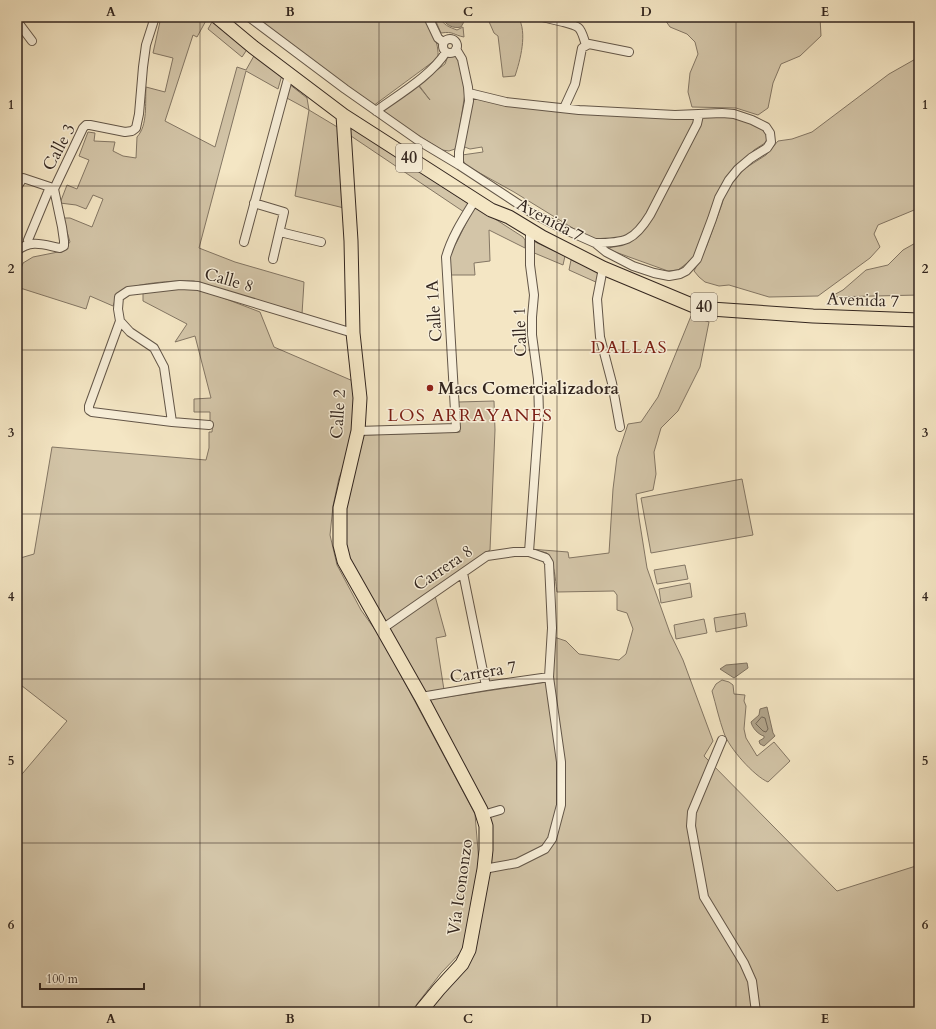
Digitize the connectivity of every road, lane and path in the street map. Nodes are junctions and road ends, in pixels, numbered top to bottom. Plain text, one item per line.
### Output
1 (155, 17) edge
2 (216, 17) edge
3 (249, 17) edge
4 (428, 17) edge
5 (542, 17) edge
6 (563, 20) edge
7 (17, 21) edge
8 (32, 41) dead end
9 (443, 42) junction
10 (586, 45) junction
11 (456, 49) junction
12 (446, 52) junction
13 (629, 52) dead end
14 (289, 75) junction
15 (469, 94) junction
16 (564, 108) junction
17 (376, 111) junction
18 (699, 114) junction
19 (343, 115) junction
20 (459, 165) junction
21 (17, 187) edge
22 (52, 188) junction
23 (475, 200) junction
24 (254, 203) junction
25 (530, 230) junction
26 (280, 232) junction
27 (28, 240) dead end
28 (244, 242) dead end
29 (321, 242) dead end
30 (595, 243) junction
31 (17, 251) edge
32 (273, 259) dead end
33 (603, 268) junction
34 (919, 320) edge
35 (120, 321) junction
36 (353, 333) junction
37 (172, 422) junction
38 (209, 425) dead end
39 (620, 427) dead end
40 (358, 431) junction
41 (530, 552) junction
42 (463, 573) junction
43 (382, 629) junction
44 (549, 677) junction
45 (486, 686) junction
46 (420, 695) junction
47 (722, 740) dead end
48 (500, 810) dead end
49 (483, 815) junction
50 (484, 869) junction
51 (420, 1012) edge
52 (756, 1012) edge

1 - 22 street, Calle 3
2 - 14 main road, Avenida 7 / 40
3 - 17 street
4 - 9 street
5 - 6 street
6 - 10 street
7 - 8 street
9 - 11 street
9 - 12 street
10 - 13 street
10 - 16 street
11 - 12 street
11 - 15 street
12 - 17 street
14 - 19 main road, Avenida 7 / 40
14 - 24 street
15 - 16 street
15 - 20 street
16 - 18 street
17 - 20 street
18 - 30 street
18 - 30 street
19 - 23 main road, Avenida 7 / 40
19 - 36 main road, Calle 2
20 - 30 street
21 - 22 street
22 - 27 street
22 - 31 street, Calle 3
23 - 25 main road, Avenida 7 / 40
23 - 40 street, Calle 1A
24 - 26 street
24 - 28 street
25 - 33 main road, Avenida 7 / 40
25 - 41 street, Calle 1
26 - 29 street
26 - 32 street
33 - 34 main road, Avenida 7 / 40
33 - 39 street
35 - 36 street, Calle 8
35 - 37 street
35 - 37 street
36 - 40 main road, Calle 2
37 - 38 street
40 - 43 main road, Calle 2
41 - 42 street, Carrera 8
41 - 44 street
42 - 43 street, Carrera 8
42 - 45 street
43 - 46 main road, Calle 2
44 - 45 street, Carrera 7
44 - 50 street
45 - 46 street, Carrera 7
46 - 49 main road, Vía Icononzo
47 - 52 street
48 - 49 street
49 - 50 main road, Vía Icononzo
50 - 51 main road, Vía Icononzo

